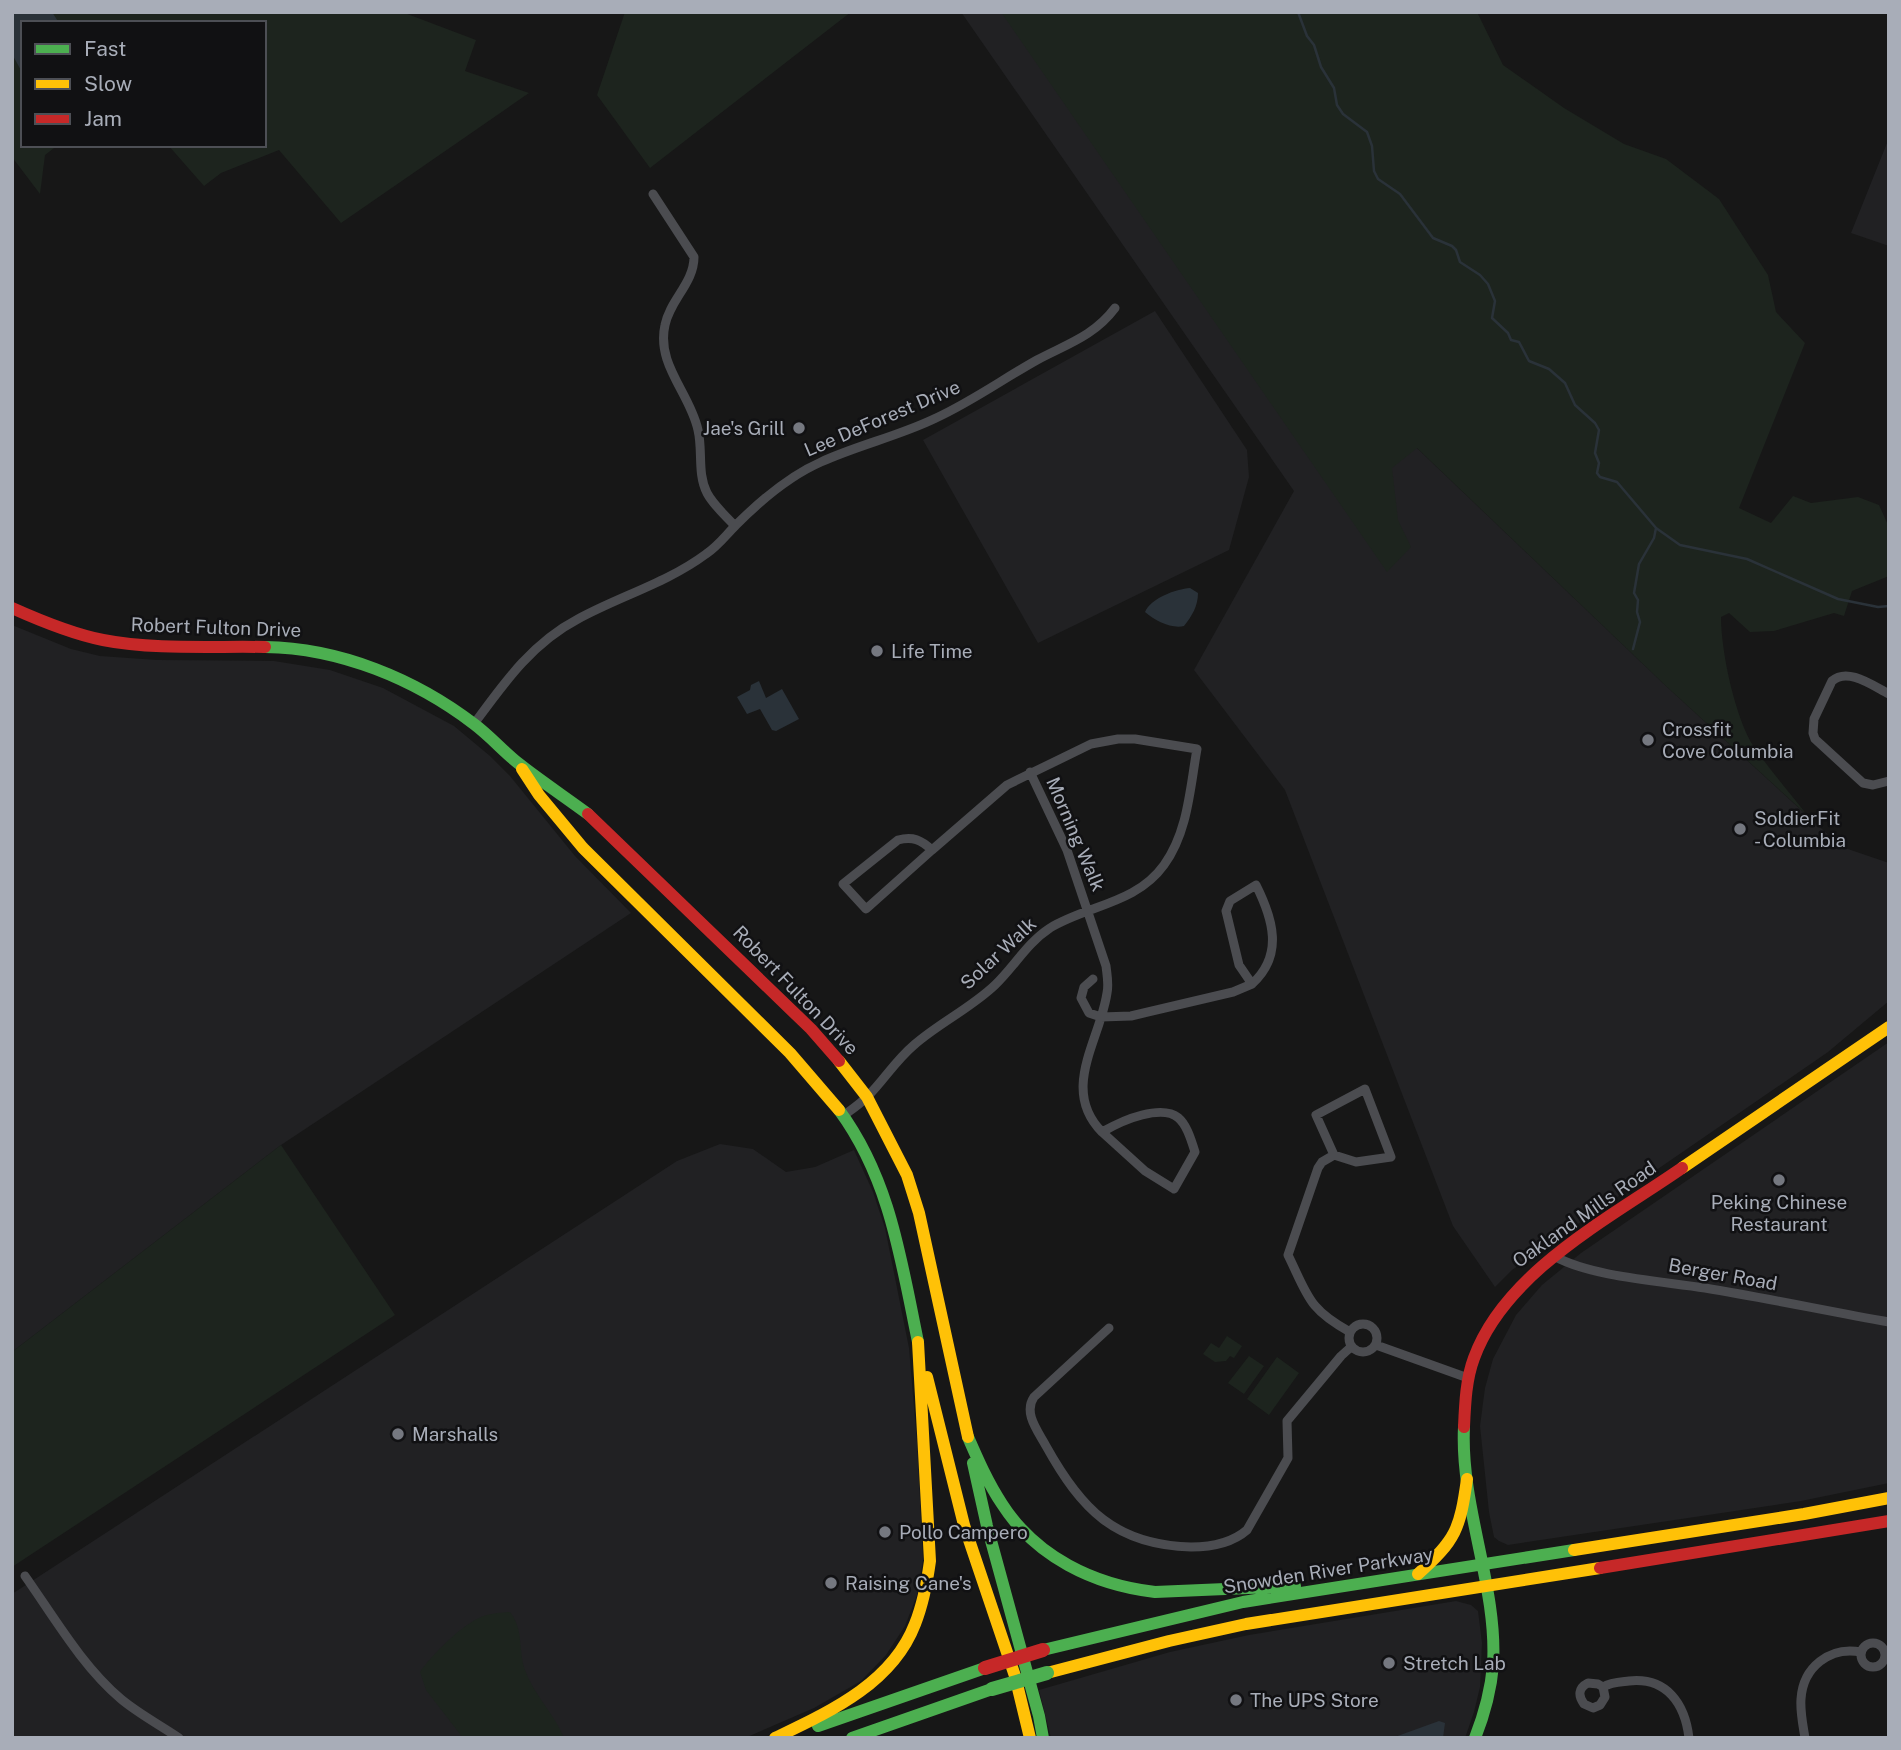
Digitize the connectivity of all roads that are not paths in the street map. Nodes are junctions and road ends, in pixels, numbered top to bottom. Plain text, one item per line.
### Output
1 (653, 194) dead end
2 (1115, 308) dead end
3 (735, 526) junction
4 (12, 608) edge
5 (1889, 694) edge
6 (474, 724) junction
7 (518, 763) junction
8 (1030, 772) junction
9 (1889, 780) edge
10 (932, 850) junction
11 (1089, 910) junction
12 (1093, 979) dead end
13 (1252, 984) junction
14 (1101, 1017) junction
15 (1889, 1027) edge
16 (867, 1097) junction
17 (843, 1116) junction
18 (1102, 1132) junction
19 (1334, 1155) junction
20 (1554, 1256) junction
21 (1889, 1322) edge
22 (1109, 1328) dead end
23 (1350, 1332) junction
24 (918, 1342) junction
25 (1376, 1345) junction
26 (1351, 1347) junction
27 (1468, 1378) junction
28 (968, 1437) junction
29 (1467, 1479) junction
30 (1889, 1498) edge
31 (1889, 1521) edge
32 (1481, 1565) junction
33 (1418, 1574) junction
34 (25, 1576) dead end
35 (1339, 1585) junction
36 (1485, 1586) junction
37 (1861, 1652) dead end
38 (1602, 1687) dead end
39 (941, 1706) junction
40 (179, 1738) edge
41 (775, 1738) edge
42 (788, 1738) edge
43 (852, 1738) edge
44 (875, 1738) edge
45 (1030, 1738) edge
46 (1043, 1738) edge
47 (1475, 1738) edge
48 (1689, 1738) edge
49 (1805, 1738) edge

1 - 3 street
2 - 3 street, Lee DeForest Drive
3 - 6 street, Lee DeForest Drive
4 - 6 main road, Robert Fulton Drive
5 - 9 street
6 - 7 main road, Robert Fulton Drive
7 - 16 main road, Robert Fulton Drive
7 - 17 main road, Robert Fulton Drive
8 - 10 street
8 - 11 street, Morning Walk
8 - 11 street, Solar Walk
10 - 10 street
11 - 14 street, Morning Walk
11 - 16 street, Solar Walk
12 - 14 street
13 - 13 street
13 - 14 street
14 - 18 street, Morning Walk
15 - 20 main road, Oakland Mills Road
16 - 17 street, Solar Walk
16 - 28 main road, Robert Fulton Drive
17 - 24 main road, Robert Fulton Drive
18 - 18 street, Morning Walk
19 - 19 street
19 - 23 street
20 - 21 street, Berger Road
20 - 27 main road, Oakland Mills Road
22 - 26 street
23 - 25 street
23 - 26 street
24 - 41 main road
24 - 45 main road
25 - 26 street
25 - 27 street
27 - 29 main road, Oakland Mills Road
28 - 35 main road
28 - 46 main road
29 - 32 main road, Oakland Mills Road
29 - 33 main road
30 - 32 main road, Snowden River Parkway
31 - 36 main road, Snowden River Parkway
32 - 33 main road, Snowden River Parkway
32 - 36 main road, Oakland Mills Road
33 - 35 main road, Snowden River Parkway
34 - 40 street
35 - 42 main road, Snowden River Parkway, bridge
36 - 39 main road, Snowden River Parkway, bridge
36 - 47 main road, Oakland Mills Road
37 - 49 street
38 - 48 street
39 - 43 main road, Snowden River Parkway
39 - 44 main road

